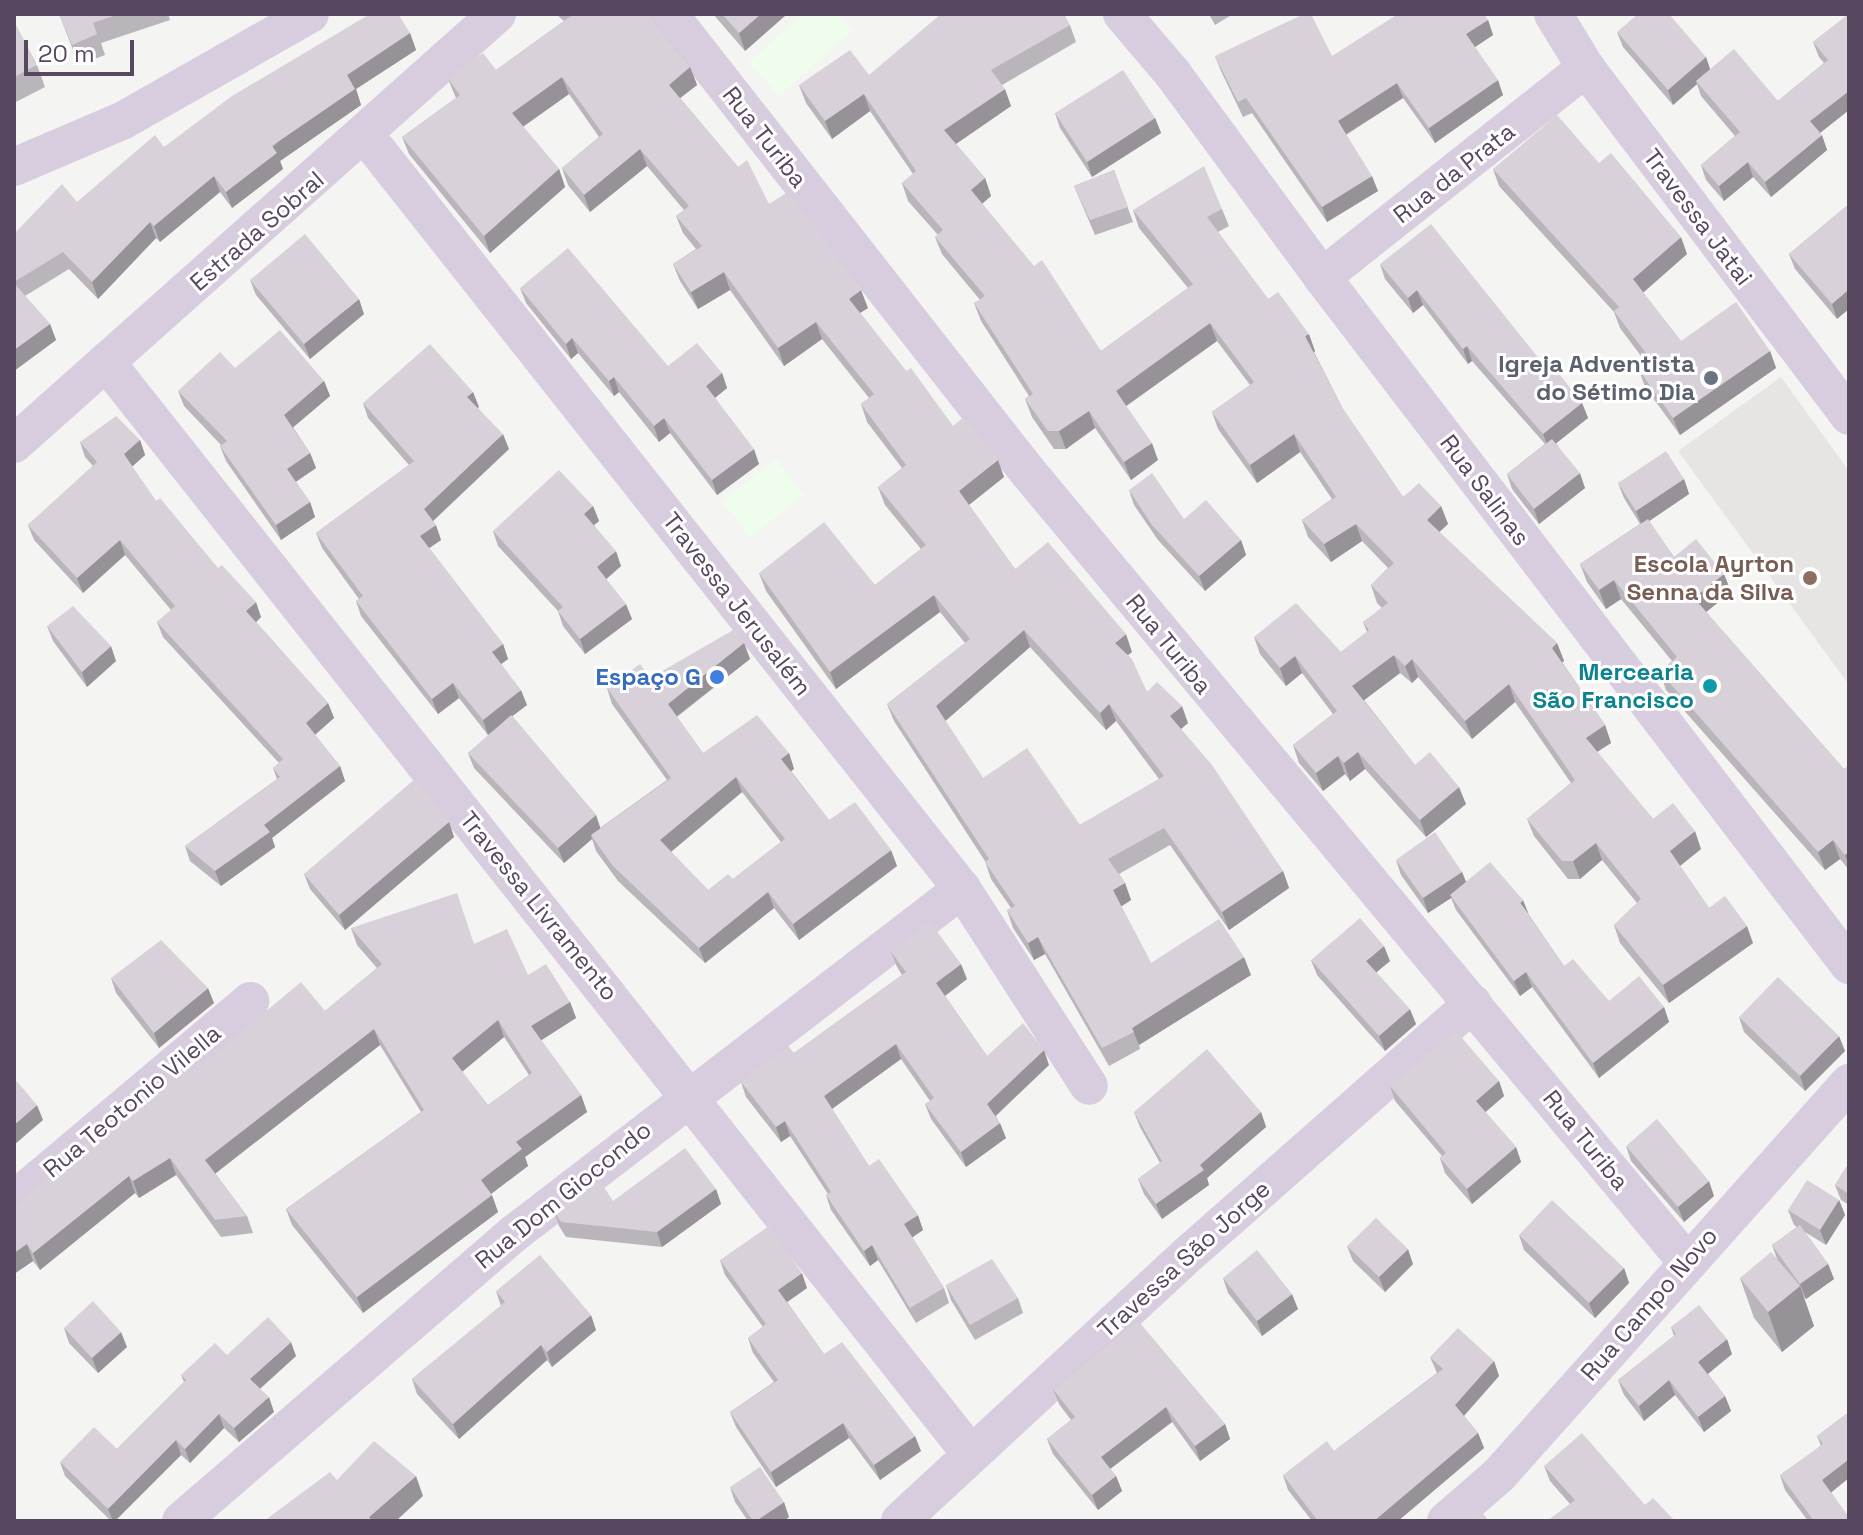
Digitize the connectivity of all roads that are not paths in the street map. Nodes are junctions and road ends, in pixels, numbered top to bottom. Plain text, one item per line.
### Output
1 (310, 14) edge
2 (497, 14) edge
3 (669, 14) edge
4 (1122, 14) edge
5 (1570, 20) edge
6 (1586, 68) junction
7 (366, 136) junction
8 (14, 167) edge
9 (1322, 277) junction
10 (106, 362) junction
11 (1849, 416) edge
12 (14, 444) edge
13 (962, 889) junction
14 (1849, 965) edge
15 (250, 1001) dead end
16 (1473, 1003) junction
17 (1849, 1083) edge
18 (1089, 1086) dead end
19 (689, 1094) junction
20 (14, 1200) edge
21 (1686, 1261) junction
22 (970, 1453) junction
23 (181, 1521) edge
24 (900, 1521) edge
25 (1446, 1521) edge

1 - 8 street
2 - 7 street, Estrada Sobral
3 - 16 street, Rua Turiba
4 - 9 street, Rua Salinas
5 - 6 street, Travessa Jatai
6 - 9 street, Rua da Prata
6 - 11 street, Travessa Jatai
7 - 10 street, Estrada Sobral
7 - 13 street, Travessa Jerusalém
9 - 14 street, Rua Salinas
10 - 12 street, Estrada Sobral
10 - 19 street, Travessa Livramento
13 - 18 street, Travessa Jerusalém
13 - 19 street, Rua Dom Giocondo
15 - 20 street, Rua Teotonio Vilella
16 - 21 street, Rua Turiba
16 - 22 street, Travessa São Jorge
17 - 21 street, Rua Campo Novo
19 - 22 street, Travessa Livramento
19 - 23 street, Rua Dom Giocondo
21 - 25 street, Rua Campo Novo
22 - 24 street, Travessa São Jorge

